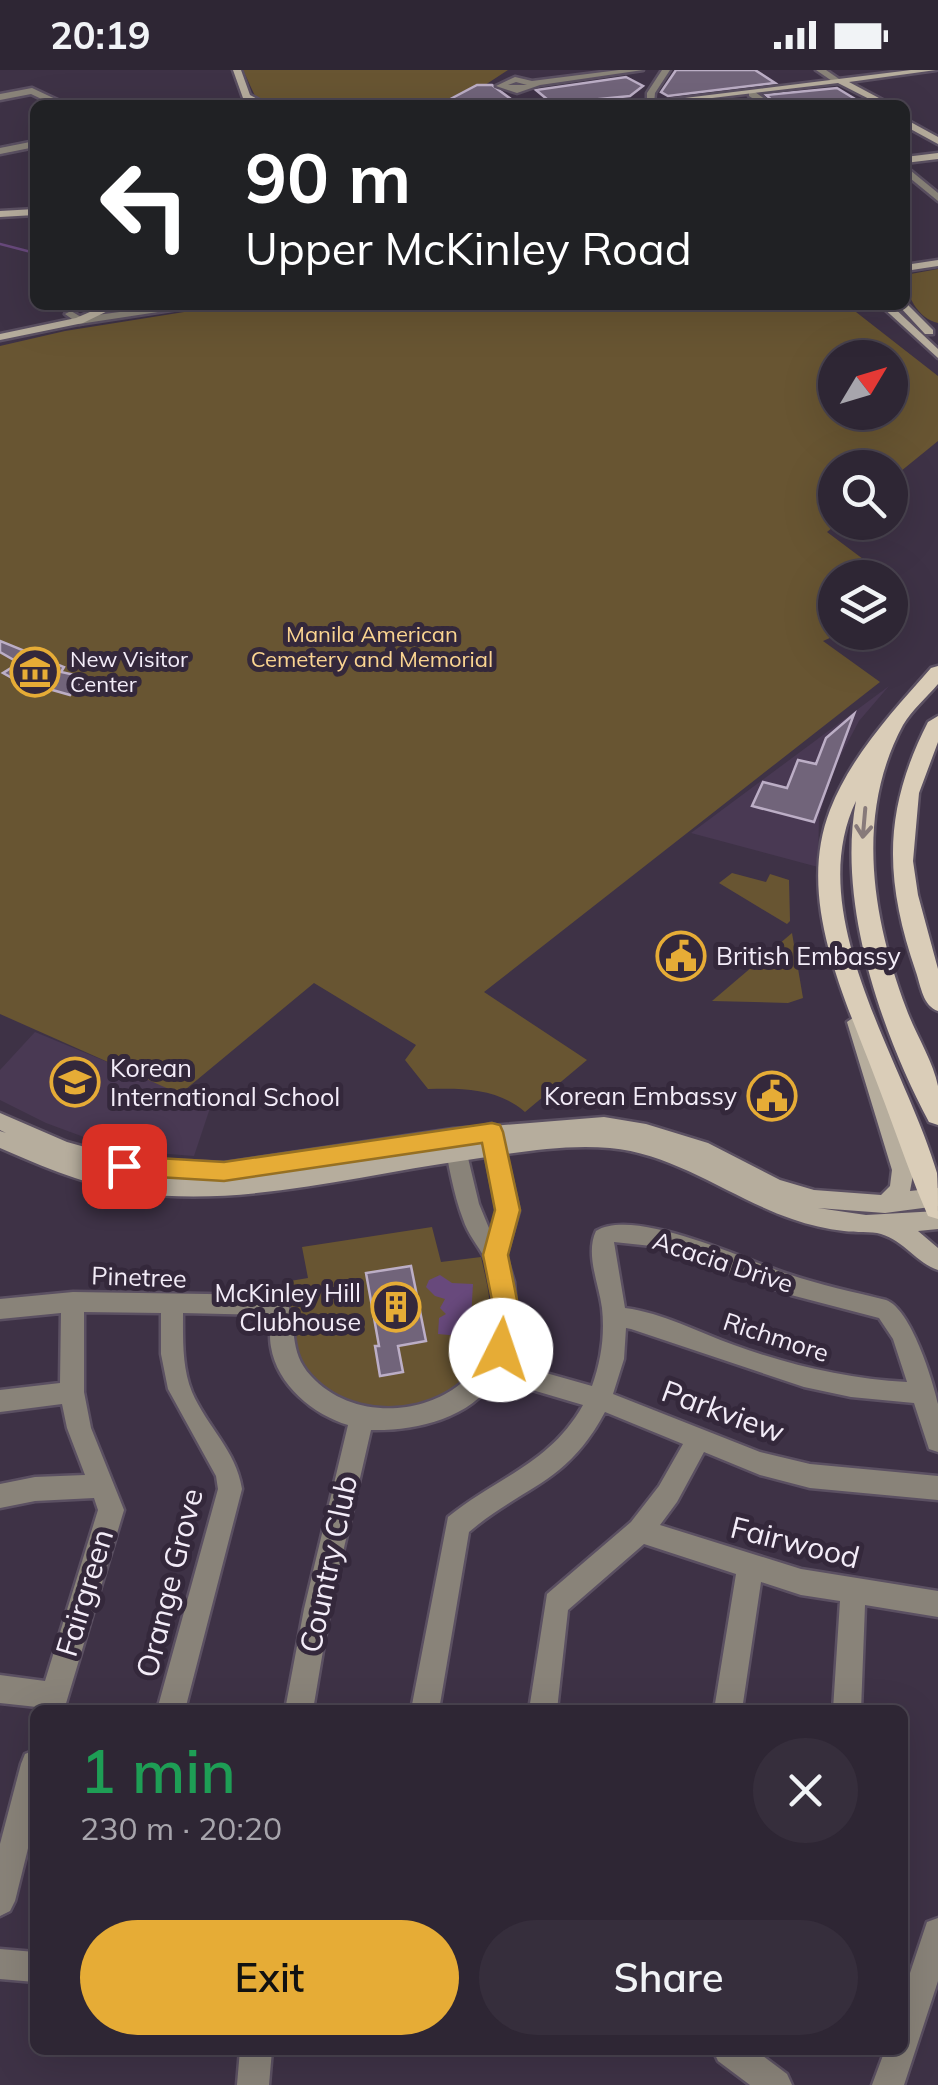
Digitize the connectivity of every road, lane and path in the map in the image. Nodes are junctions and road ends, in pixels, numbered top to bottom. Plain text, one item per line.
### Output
1 (236, 70) edge
2 (639, 70) edge
3 (666, 70) edge
4 (820, 70) edge
5 (935, 71) edge
6 (535, 83) junction
7 (843, 83) junction
8 (524, 90) junction
9 (752, 94) junction
10 (0, 97) edge
11 (532, 98) dead end
12 (51, 100) edge
13 (254, 100) edge
14 (650, 100) edge
15 (687, 100) edge
16 (705, 100) edge
17 (761, 100) edge
18 (868, 100) edge
19 (878, 100) edge
20 (910, 121) edge
21 (938, 138) edge
22 (30, 145) edge
23 (0, 151) edge
24 (938, 156) edge
25 (910, 159) edge
26 (910, 174) edge
27 (938, 198) edge
28 (30, 212) edge
29 (0, 214) edge
30 (938, 264) edge
31 (910, 267) edge
32 (88, 310) edge
33 (100, 310) edge
34 (151, 310) edge
35 (890, 310) edge
36 (909, 310) edge
37 (75, 318) junction
38 (0, 333) edge
39 (935, 335) edge
40 (938, 355) edge
41 (937, 662) edge
42 (938, 722) edge
43 (890, 730) junction
44 (849, 981) junction
45 (938, 1002) edge
46 (938, 1114) edge
47 (8, 1133) edge
48 (492, 1140) junction
49 (455, 1144) junction
50 (937, 1206) edge
51 (886, 1215) junction
52 (496, 1255) junction
53 (938, 1260) edge
54 (73, 1302) junction
55 (2, 1306) edge
56 (172, 1306) junction
57 (615, 1317) junction
58 (492, 1368) junction
59 (72, 1392) junction
60 (924, 1393) junction
61 (599, 1399) junction
62 (0, 1401) edge
63 (362, 1418) junction
64 (938, 1440) edge
65 (697, 1441) junction
66 (103, 1486) junction
67 (938, 1488) edge
68 (0, 1496) edge
69 (640, 1531) junction
70 (750, 1569) junction
71 (853, 1593) junction
72 (938, 1604) edge
73 (0, 1690) edge
74 (52, 1703) edge
75 (173, 1705) edge
76 (301, 1705) edge
77 (426, 1705) edge
78 (544, 1705) edge
79 (729, 1705) edge
80 (847, 1705) edge
81 (30, 1775) edge
82 (9, 1822) edge
83 (0, 1902) edge
84 (938, 1934) edge
85 (0, 1964) edge
86 (30, 1967) edge
87 (908, 2029) edge
88 (256, 2055) edge
89 (739, 2055) edge
90 (899, 2055) edge
91 (254, 2085) edge
92 (776, 2085) edge
93 (888, 2085) edge

1 - 13 main road
2 - 6 street
3 - 14 street
4 - 7 street
5 - 7 main road
6 - 8 street
6 - 8 street
7 - 9 main road
7 - 15 main road
7 - 18 main road
7 - 19 main road
8 - 11 street
9 - 16 main road
9 - 17 street
10 - 12 street
20 - 21 main road
22 - 23 street
24 - 25 main road
26 - 27 street
28 - 29 main road
30 - 31 main road
32 - 37 main road
33 - 37 main road
34 - 37 street
35 - 40 main road
36 - 39 main road
37 - 38 main road
41 - 43 main road
42 - 45 main road
43 - 44 main road
43 -> 46 main road
44 - 50 main road
44 - 51 main road
47 - 49 main road
48 - 49 main road
48 - 51 main road
48 - 52 street
49 - 52 street
50 - 51 main road
51 - 53 main road
52 - 58 street
54 - 55 street, Pinetree
54 - 56 street, Pinetree
54 - 59 street, Fairgreen
56 - 63 street, Pinetree
56 - 75 street, Orange Grove
57 - 60 street, Richmore
57 - 60 street, Acacia Drive
57 - 61 street, Acacia Drive
58 - 61 street, Parkview
58 - 63 street
59 - 62 street
59 - 66 street, Fairgreen
60 - 64 street, Acacia Drive
61 - 65 street, Parkview
61 - 77 street, Acacia Drive
63 - 76 street, Country Club
65 - 67 street, Parkview
65 - 69 street
66 - 68 street
66 - 74 street, Fairgreen
69 - 70 street, Fairwood
69 - 78 street
70 - 71 street, Fairwood
70 - 79 street
71 - 72 street, Fairwood
71 - 80 street
73 - 74 street
81 - 82 street
82 - 83 street
84 - 87 street
85 - 86 street
88 - 91 street
89 - 92 street
90 - 93 street

